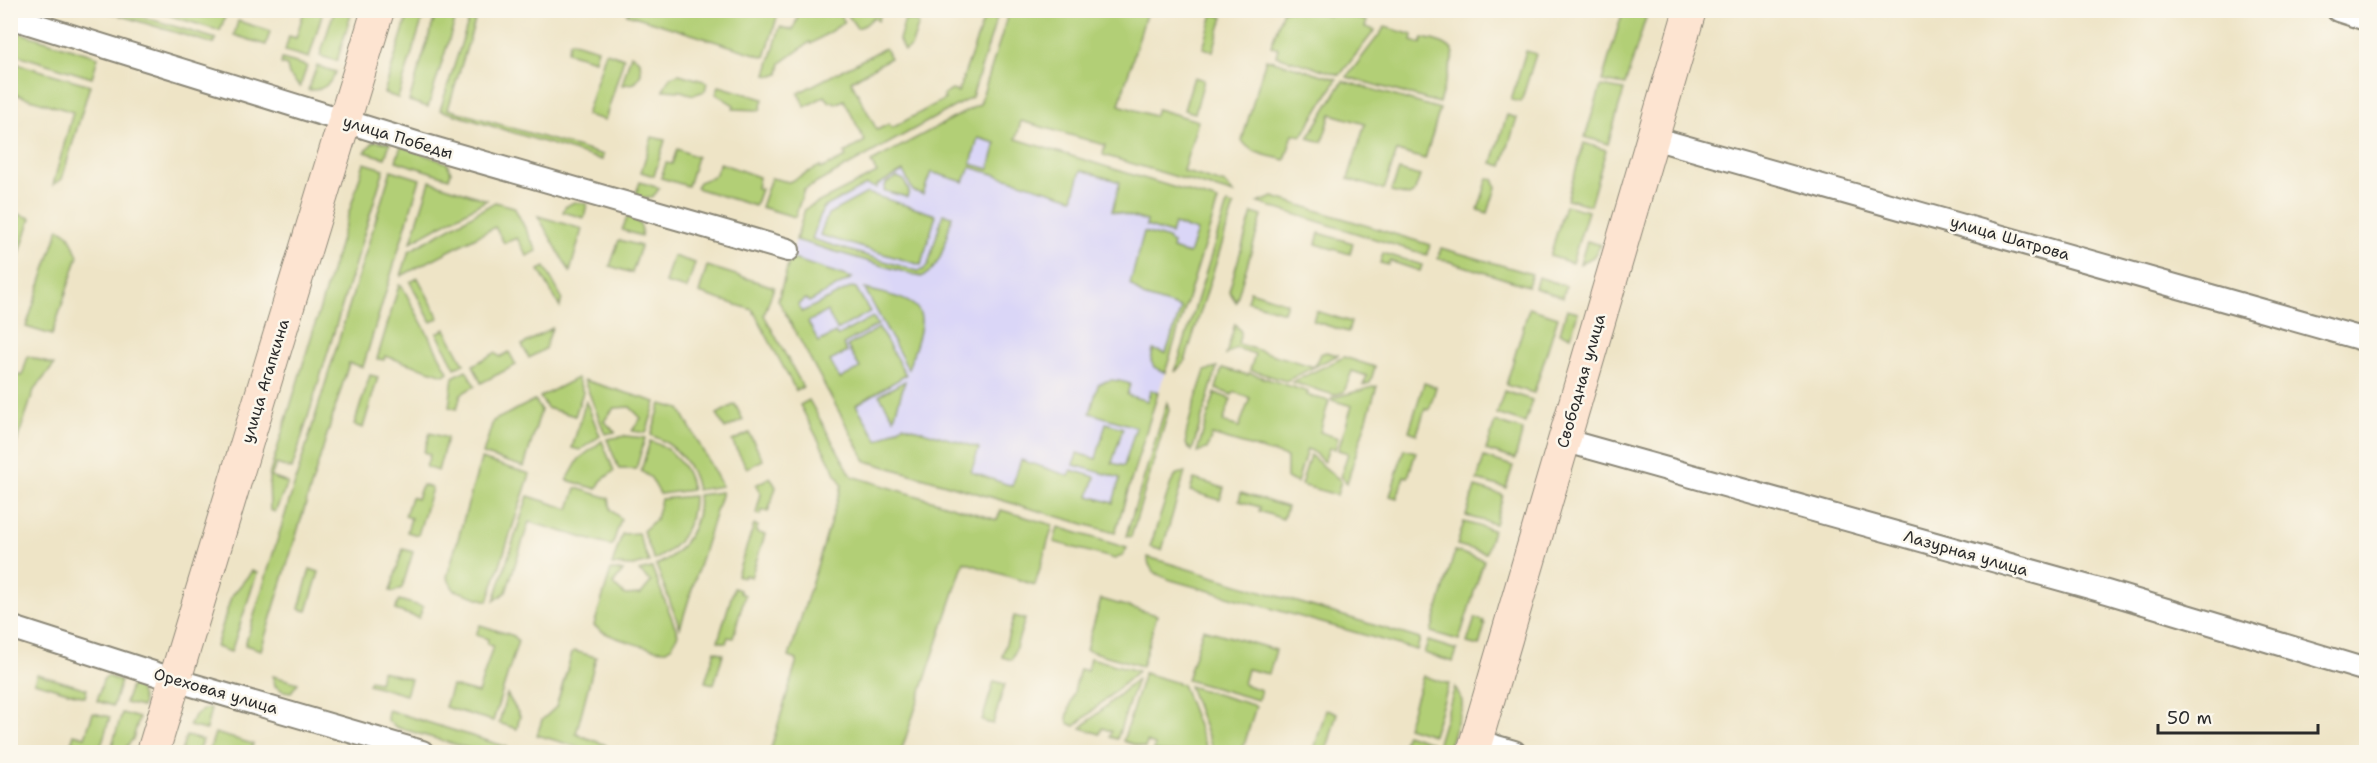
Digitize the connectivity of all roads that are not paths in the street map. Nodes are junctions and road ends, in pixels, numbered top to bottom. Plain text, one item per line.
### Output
1 (378, 10) edge
2 (1690, 10) edge
3 (2338, 10) edge
4 (10, 18) edge
5 (2367, 19) edge
6 (344, 121) junction
7 (1653, 138) junction
8 (788, 250) dead end
9 (2367, 340) edge
10 (1563, 440) junction
11 (10, 627) edge
12 (2367, 670) edge
13 (176, 680) junction
14 (1475, 747) edge
15 (153, 753) edge
16 (422, 753) edge
17 (1514, 753) edge

1 - 6 main road, улица Агапкина
2 - 7 main road, Свободная улица
3 - 5 street
4 - 6 street, улица Победы
6 - 8 street, улица Победы
6 - 13 main road, улица Агапкина
7 - 9 street, улица Шатрова
7 - 10 main road, Свободная улица
10 - 12 street, Лазурная улица
10 - 14 main road, Свободная улица
11 - 13 street, Ореховая улица
13 - 15 main road, улица Агапкина
13 - 16 street, Ореховая улица
14 - 17 street

